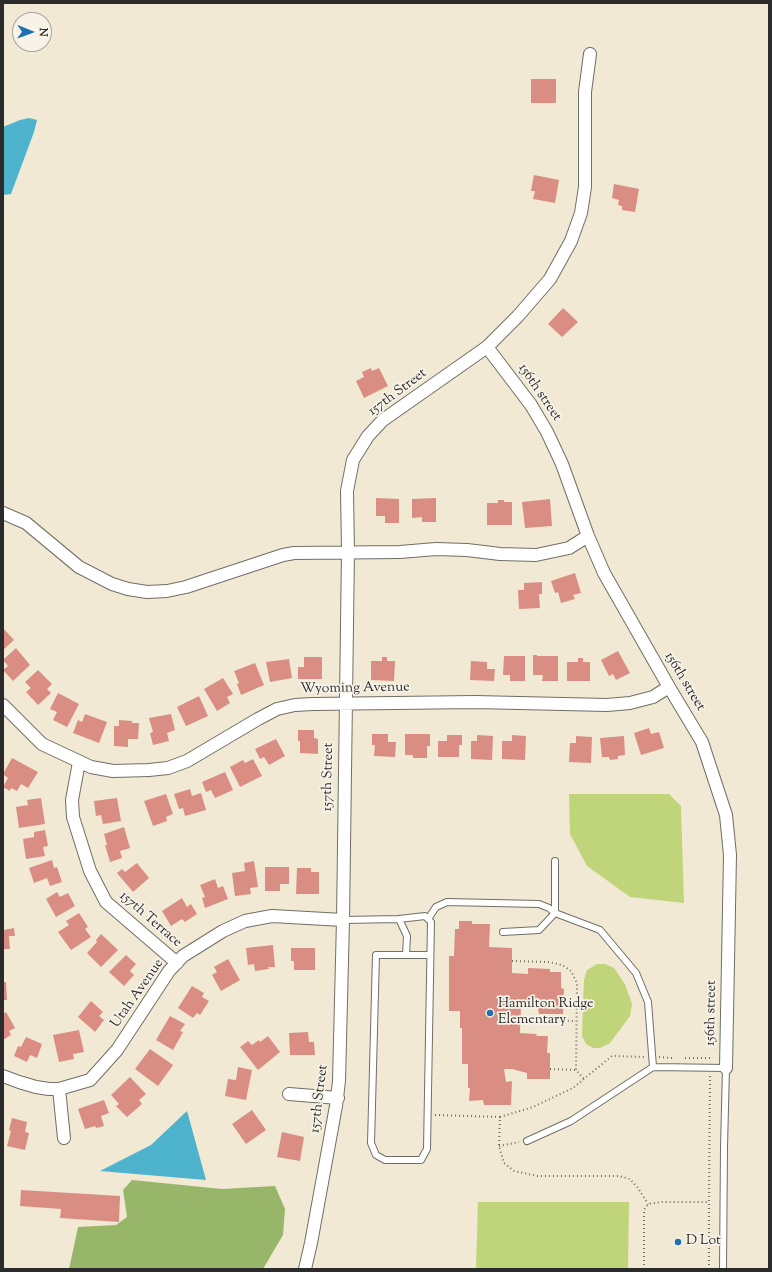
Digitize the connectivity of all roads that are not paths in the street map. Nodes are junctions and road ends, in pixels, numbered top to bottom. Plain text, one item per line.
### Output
1 (590, 54) dead end
2 (487, 347) junction
3 (3, 513) edge
4 (588, 536) junction
5 (348, 552) junction
6 (669, 687) junction
7 (345, 704) junction
8 (3, 705) edge
9 (79, 762) junction
10 (555, 861) dead end
11 (555, 913) junction
12 (399, 918) junction
13 (428, 919) junction
14 (343, 920) junction
15 (503, 932) dead end
16 (406, 955) junction
17 (430, 955) junction
18 (177, 964) junction
19 (653, 1067) junction
20 (726, 1068) junction
21 (3, 1076) edge
22 (59, 1089) junction
23 (289, 1094) dead end
24 (338, 1098) junction
25 (64, 1138) dead end
26 (527, 1141) road end
27 (305, 1269) edge
28 (723, 1269) edge

1 - 2 street, 157th Street
2 - 4 street, 156th street
2 - 5 street, 157th Street
3 - 5 street
4 - 5 street
4 - 6 street, 156th street
5 - 7 street, 157th Street
6 - 7 street, Wyoming Avenue
6 - 20 street, 156th street
7 - 9 street, Wyoming Avenue
7 - 14 street, 157th Street
8 - 9 street, Wyoming Avenue
9 - 18 street, 157th Terrace
10 - 11 lane
11 - 13 lane
11 - 15 lane
11 - 19 lane
12 - 13 lane
12 - 14 lane
12 - 16 lane
13 - 17 lane
14 - 18 street, Utah Avenue
14 - 24 street, 157th Street
16 - 17 lane
16 - 17 lane
18 - 22 street, Utah Avenue
19 - 20 lane
19 - 26 lane
20 - 28 lane
21 - 22 street
22 - 25 street
23 - 24 street
24 - 27 street, 157th Street

